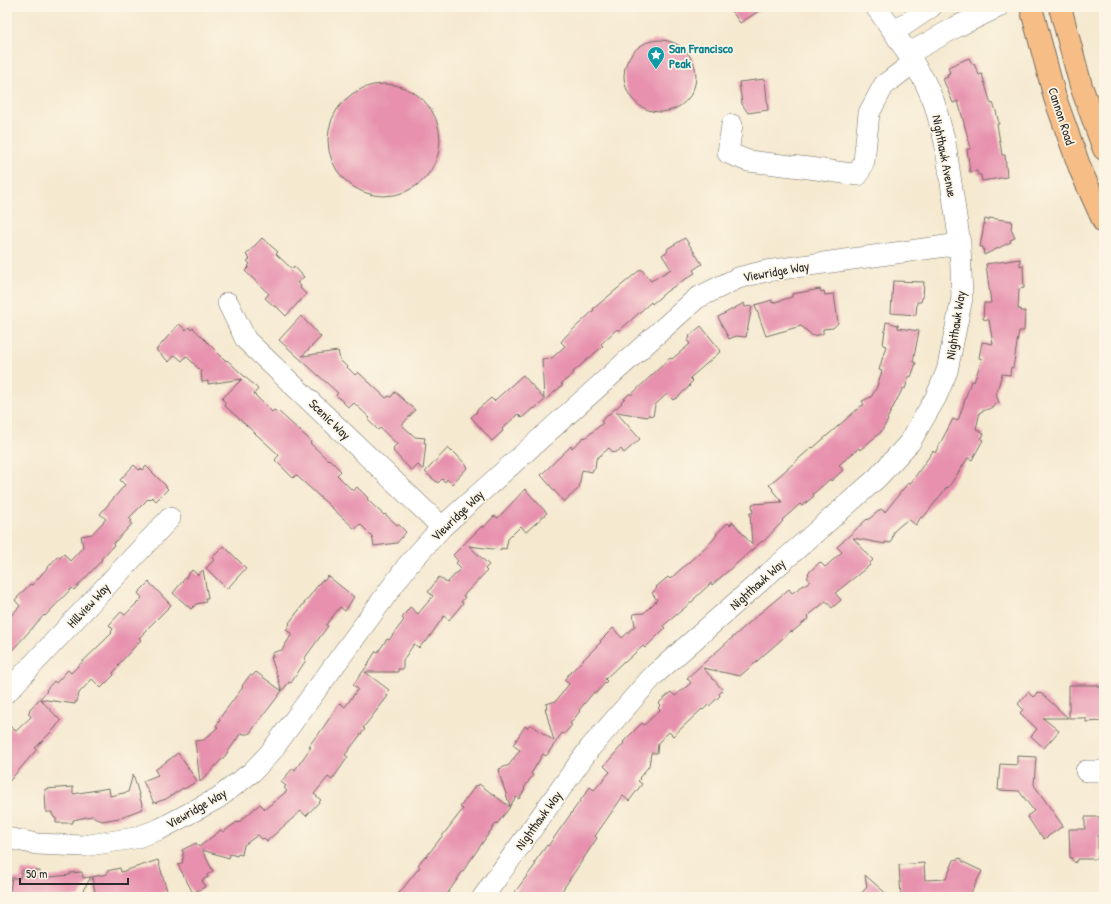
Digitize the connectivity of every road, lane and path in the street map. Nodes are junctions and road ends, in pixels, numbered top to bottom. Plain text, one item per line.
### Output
1 (876, 7) edge
2 (930, 7) edge
3 (998, 7) edge
4 (1031, 7) edge
5 (1060, 7) edge
6 (894, 32) junction
7 (910, 58) junction
8 (732, 125) dead end
9 (1104, 149) edge
10 (1104, 222) edge
11 (960, 244) junction
12 (228, 303) dead end
13 (170, 518) dead end
14 (442, 527) junction
15 (7, 692) edge
16 (7, 838) edge
17 (483, 897) edge

1 - 6 street, Nighthawk Avenue
2 - 6 street
3 - 7 street
4 - 10 main road, Cannon Road
5 - 9 main road
6 - 7 street, Nighthawk Avenue
7 - 8 street
7 - 11 street, Nighthawk Avenue
11 - 14 street, Viewridge Way
11 - 17 street, Nighthawk Way
12 - 14 street, Scenic Way
13 - 15 street, Hillview Way
14 - 16 street, Viewridge Way

